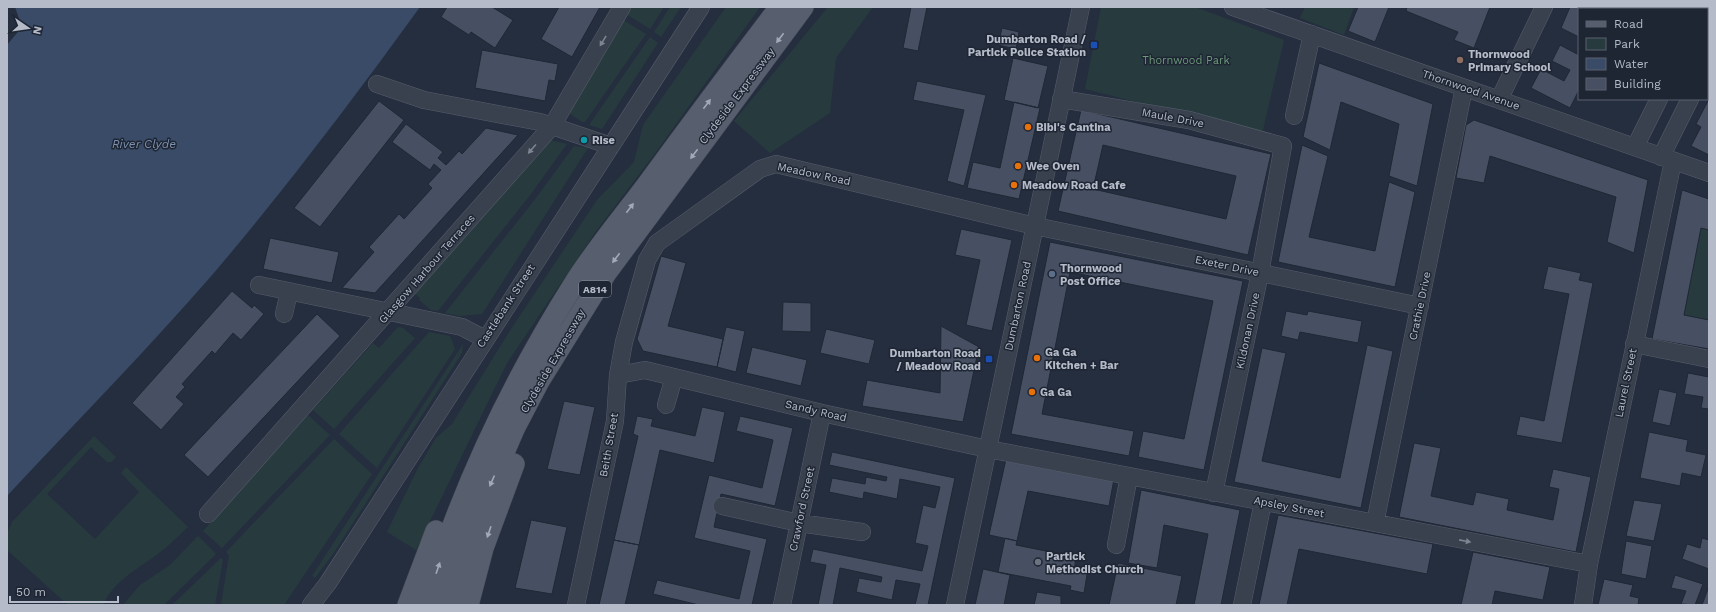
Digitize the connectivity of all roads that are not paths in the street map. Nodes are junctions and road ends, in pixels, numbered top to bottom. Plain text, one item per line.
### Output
1 (622, 7) edge
2 (701, 7) edge
3 (807, 7) edge
4 (1081, 7) edge
5 (1233, 7) edge
6 (1544, 7) edge
7 (792, 12) edge
8 (1312, 34) junction
9 (377, 84) dead end
10 (1464, 88) junction
11 (1061, 99) junction
12 (1499, 100) junction
13 (1659, 100) edge
14 (1690, 100) edge
15 (1294, 116) dead end
16 (552, 126) junction
17 (611, 146) junction
18 (1283, 146) joint
19 (1635, 148) junction
20 (1667, 159) junction
21 (1709, 173) edge
22 (1035, 226) junction
23 (1260, 273) junction
24 (575, 283) junction
25 (640, 285) joint
26 (259, 286) dead end
27 (289, 292) junction
28 (1420, 306) junction
29 (388, 313) junction
30 (284, 314) dead end
31 (485, 339) junction
32 (564, 339) junction
33 (1634, 344) junction
34 (1709, 359) edge
35 (618, 375) junction
36 (674, 377) junction
37 (666, 405) dead end
38 (822, 413) junction
39 (988, 449) junction
40 (1129, 476) junction
41 (1214, 493) junction
42 (1263, 502) junction
43 (722, 506) dead end
44 (208, 514) dead end
45 (799, 523) junction
46 (1375, 523) junction
47 (862, 532) dead end
48 (1116, 546) dead end
49 (1589, 564) junction
50 (311, 605) edge
51 (408, 605) edge
52 (426, 605) edge
53 (447, 605) edge
54 (468, 605) edge
55 (576, 605) edge
56 (782, 605) edge
57 (955, 605) edge
58 (1242, 605) edge
59 (1583, 605) edge

1 -> 16 street, Glasgow Harbour Terraces
2 - 17 street, Castlebank Street
3 - 7 main road
4 - 11 street, Dumbarton Road
5 - 8 street, Thornwood Avenue
6 - 12 street
24 -> 7 main road, Clydeside Expressway / A814
7 -> 32 main road, Clydeside Expressway / A814
8 - 10 street, Thornwood Avenue
8 - 15 street
9 - 16 street
10 - 12 street, Thornwood Avenue
10 - 28 street, Crathie Drive
11 - 18 street, Maule Drive
11 - 22 street, Dumbarton Road
12 - 19 street, Thornwood Avenue
13 - 19 street
14 - 20 street, Laurel Street
16 - 17 street
16 -> 29 street, Glasgow Harbour Terraces
17 - 31 street, Castlebank Street
18 - 23 street, Kildonan Drive
19 - 20 street, Thornwood Avenue
20 - 21 street, Thornwood Avenue
20 - 33 street, Laurel Street
22 - 23 street, Exeter Drive
22 - 25 street, Meadow Road
22 - 39 street, Dumbarton Road
23 - 28 street, Exeter Drive
23 - 41 street, Kildonan Drive
24 - 51 main road
52 -> 24 main road, Clydeside Expressway / A814
25 - 35 street, Beith Street
26 - 27 street
27 - 29 street
27 - 30 street
28 - 46 street, Crathie Drive
29 - 31 street
29 - 44 street, Glasgow Harbour Terraces
31 - 50 street, Castlebank Street
32 -> 53 main road, Clydeside Expressway / A814
32 -> 54 main road
33 - 34 street
33 - 49 street, Laurel Street
35 - 36 street, Sandy Road
35 - 55 street, Beith Street
36 - 37 street
36 - 38 street, Sandy Road
38 - 39 street, Sandy Road
38 - 45 street, Crawford Street
39 - 40 street, Apsley Street
39 - 57 street, Dumbarton Road
40 - 41 street, Apsley Street
40 - 48 street
41 - 42 street, Apsley Street
42 - 46 street, Apsley Street
42 - 58 street
43 - 45 street
45 - 47 street
45 - 56 street, Crawford Street
46 -> 49 street, Apsley Street
49 - 59 street, Laurel Street

